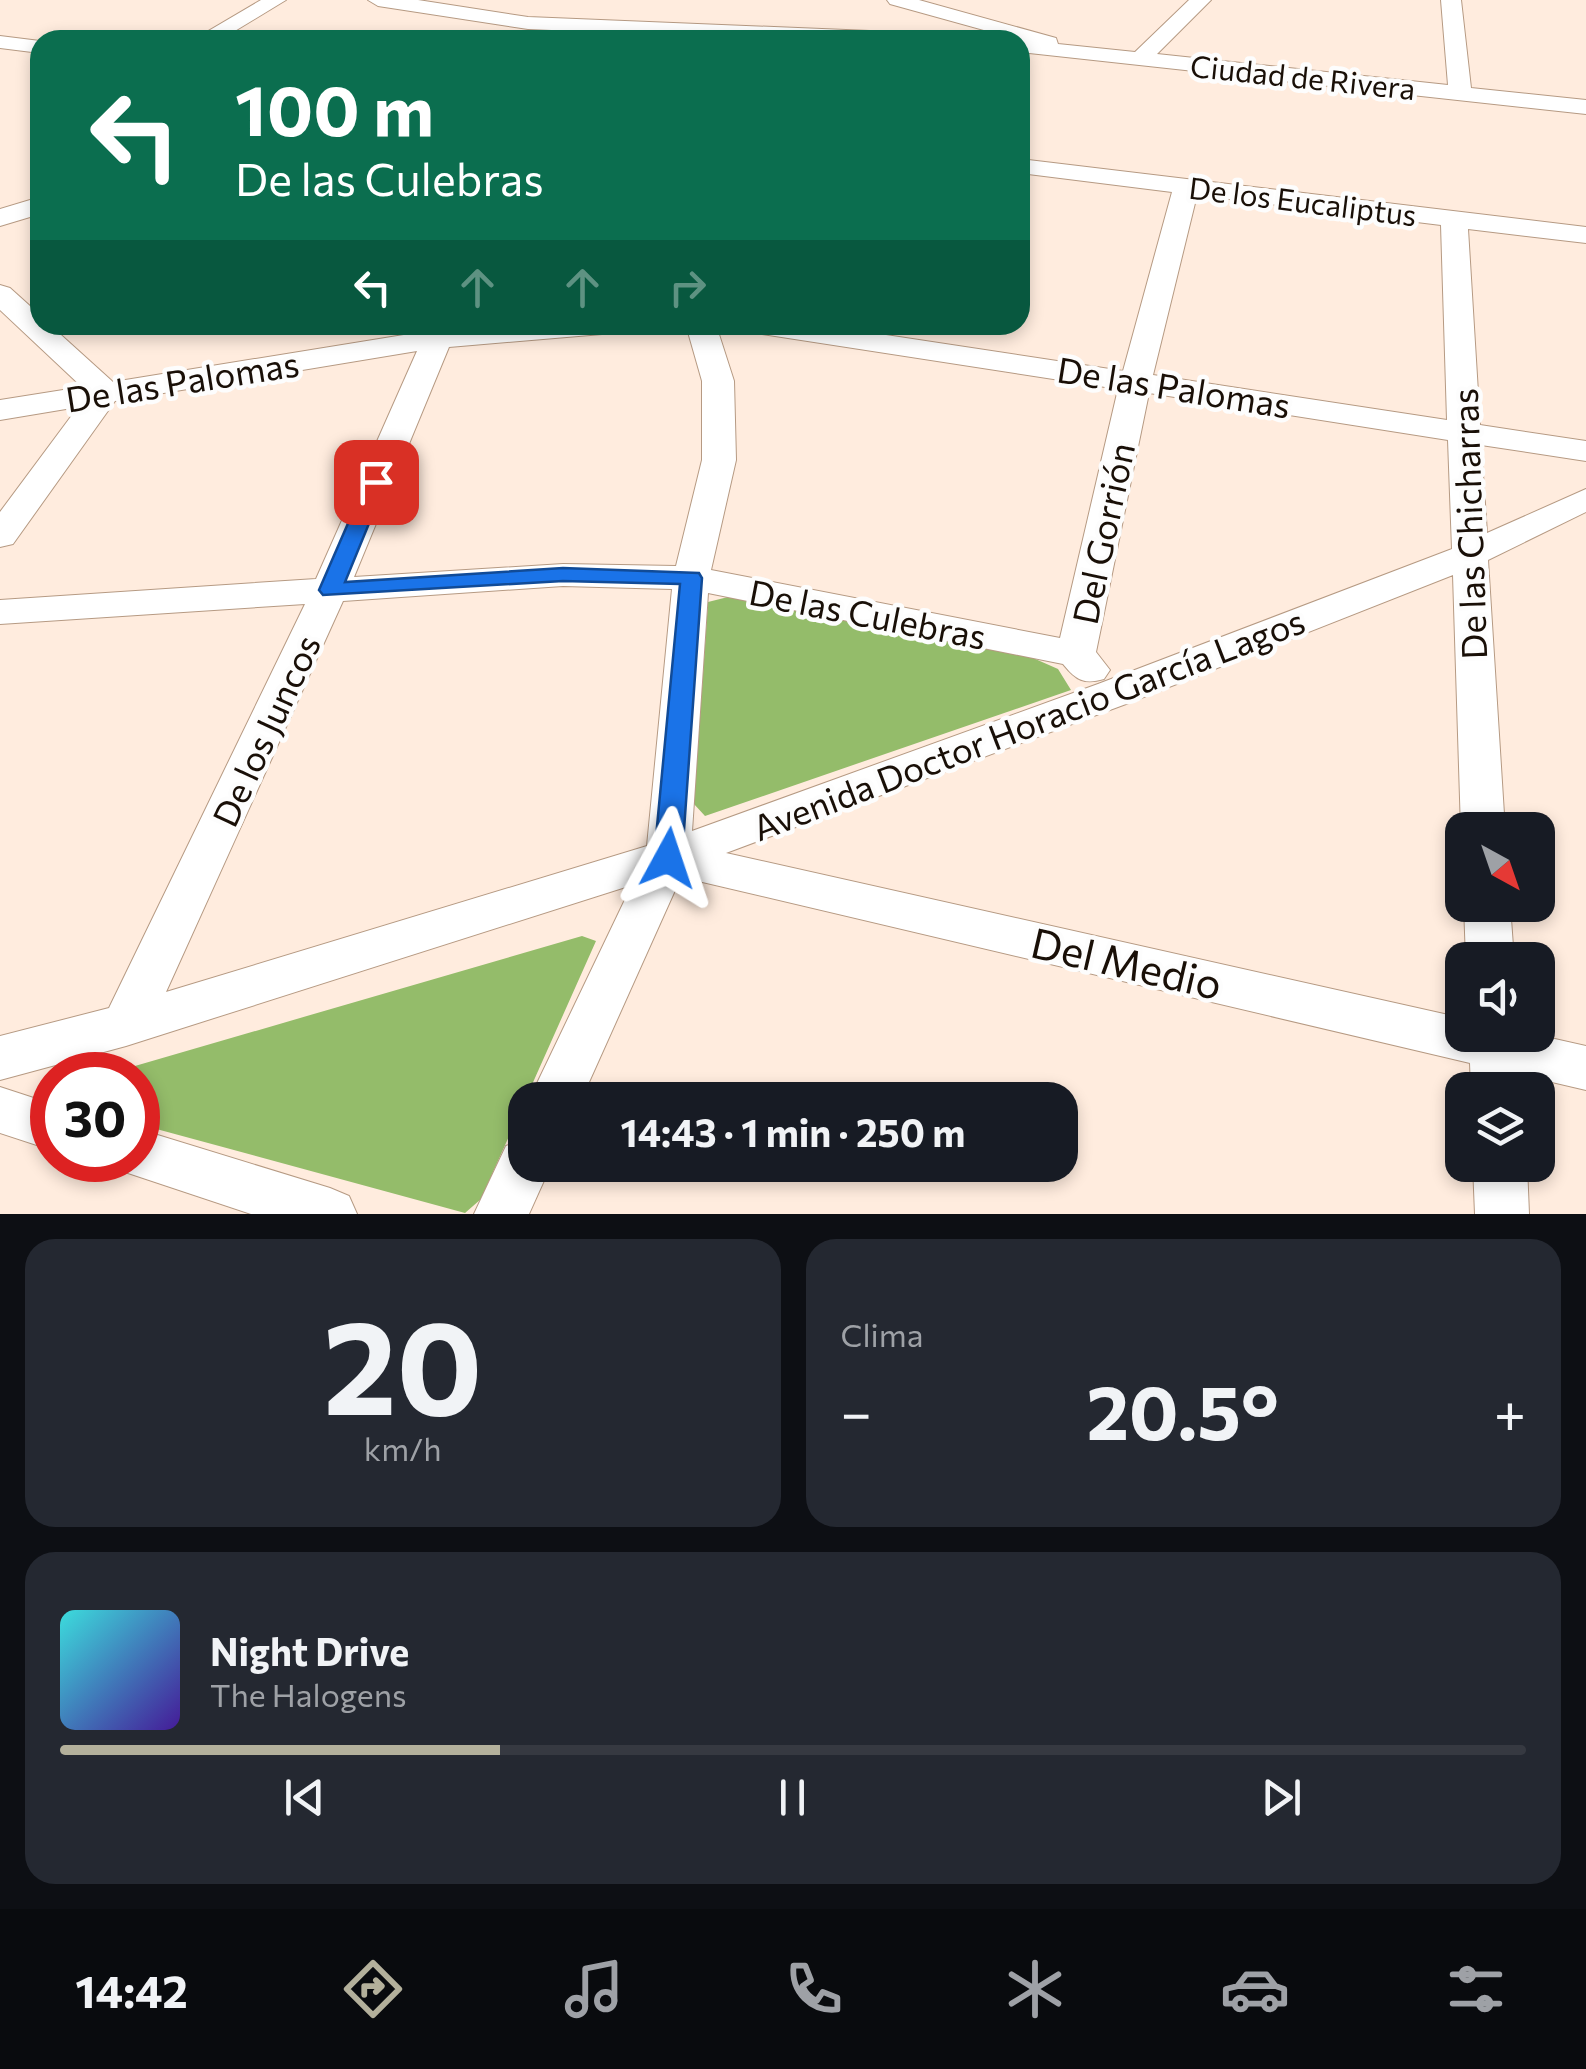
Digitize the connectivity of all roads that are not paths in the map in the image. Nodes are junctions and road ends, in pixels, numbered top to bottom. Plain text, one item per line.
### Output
1 (276, 0) edge
2 (378, 0) edge
3 (1201, 0) edge
4 (1451, 0) edge
5 (601, 5) dead end
6 (919, 5) edge
7 (567, 7) edge
8 (548, 24) junction
9 (485, 29) edge
10 (222, 30) edge
11 (533, 30) edge
12 (645, 30) edge
13 (911, 30) edge
14 (1006, 30) edge
15 (1030, 37) edge
16 (0, 42) edge
17 (30, 45) edge
18 (1030, 47) edge
19 (1080, 51) junction
20 (1140, 58) junction
21 (1460, 93) junction
22 (1586, 107) edge
23 (1030, 167) edge
24 (1186, 186) junction
25 (30, 209) edge
26 (0, 218) edge
27 (1454, 218) junction
28 (1586, 235) edge
29 (0, 294) edge
30 (30, 322) edge
31 (44, 335) edge
32 (415, 335) edge
33 (430, 335) edge
34 (704, 335) edge
35 (870, 335) edge
36 (1136, 380) junction
37 (105, 392) junction
38 (0, 410) edge
39 (1464, 430) junction
40 (1586, 451) edge
41 (1586, 500) edge
42 (0, 536) edge
43 (1468, 556) junction
44 (691, 578) junction
45 (330, 590) junction
46 (0, 612) edge
47 (1076, 654) junction
48 (1112, 694) junction
49 (1482, 812) edge
50 (668, 858) junction
51 (126, 1025) junction
52 (1495, 1057) edge
53 (0, 1058) edge
54 (1586, 1068) edge
55 (562, 1082) edge
56 (0, 1110) edge
57 (30, 1119) edge
58 (160, 1160) edge
59 (516, 1182) edge
60 (1501, 1182) edge
61 (330, 1214) edge
62 (501, 1214) edge
63 (1502, 1214) edge

1 - 10 street
2 - 9 street
3 - 20 street
4 - 21 street
5 - 7 street
6 - 13 street
6 - 14 street
7 - 8 street
8 - 9 street
8 - 11 street
8 - 12 street
15 - 19 street
16 - 17 street
18 - 19 street, Ciudad de Rivera
19 - 20 street, Ciudad de Rivera
20 - 21 street, Ciudad de Rivera
21 - 22 street, Ciudad de Rivera
23 - 24 street, De los Eucaliptus
24 - 27 street, De los Eucaliptus
24 - 36 street, Del Gorrión
25 - 26 street
27 - 28 street, De los Eucaliptus
27 - 39 street, De las Chicharras
29 - 30 street
31 - 37 street
32 - 37 street, De las Palomas
33 - 45 street, De los Juncos
34 - 44 street
35 - 36 street, De las Palomas
36 - 39 street, De las Palomas
36 - 47 street, Del Gorrión
37 - 38 street, De las Palomas
37 - 42 street
39 - 40 street, De las Palomas
39 - 43 street, De las Chicharras
41 - 43 street, Avenida Doctor Horacio García Lagos
43 - 48 street, Avenida Doctor Horacio García Lagos
43 - 49 street, De las Chicharras
44 - 45 street, De las Culebras
44 - 47 street, De las Culebras
44 - 50 street
45 - 46 street, De las Culebras
45 - 51 street, De los Juncos
47 - 48 street, Del Gorrión
48 - 50 street, Avenida Doctor Horacio García Lagos
50 - 51 street, Avenida Doctor Horacio García Lagos
50 - 52 street, Del Medio
50 - 55 street
51 - 53 street, Avenida Doctor Horacio García Lagos
52 - 54 street, Del Medio
56 - 57 street
58 - 61 street
59 - 62 street
60 - 63 street

